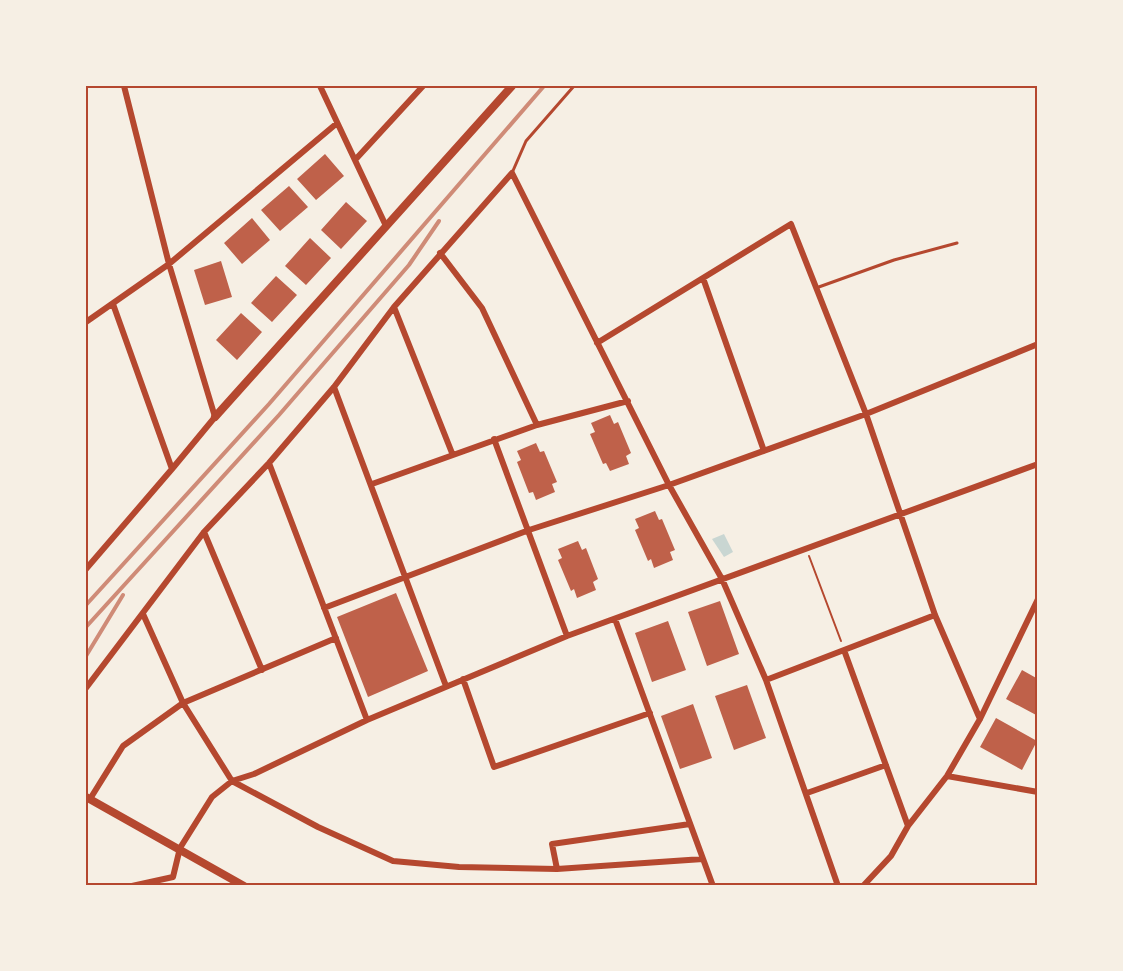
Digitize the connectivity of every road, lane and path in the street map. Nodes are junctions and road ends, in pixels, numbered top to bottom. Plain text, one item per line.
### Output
1 (124, 86) edge
2 (320, 86) edge
3 (423, 86) edge
4 (512, 86) edge
5 (574, 86) edge
6 (336, 124) junction
7 (355, 160) junction
8 (512, 173) junction
9 (386, 226) junction
10 (957, 243) dead end
11 (440, 253) junction
12 (169, 264) junction
13 (703, 278) junction
14 (816, 288) junction
15 (113, 304) junction
16 (394, 307) junction
17 (86, 322) edge
18 (597, 343) junction
19 (1038, 344) edge
20 (334, 387) junction
21 (628, 401) junction
22 (866, 414) junction
23 (215, 417) junction
24 (537, 425) junction
25 (494, 439) junction
26 (765, 451) junction
27 (452, 453) junction
28 (269, 463) junction
29 (1038, 464) edge
30 (172, 469) junction
31 (372, 484) junction
32 (669, 485) junction
33 (900, 514) junction
34 (529, 530) junction
35 (204, 532) junction
36 (805, 548) junction
37 (86, 569) edge
38 (408, 578) junction
39 (722, 579) junction
40 (1038, 599) edge
41 (324, 608) junction
42 (143, 614) junction
43 (935, 615) junction
44 (615, 619) junction
45 (567, 636) junction
46 (336, 638) junction
47 (844, 650) junction
48 (262, 670) junction
49 (463, 679) junction
50 (766, 680) junction
51 (446, 686) junction
52 (86, 688) edge
53 (183, 704) junction
54 (650, 713) junction
55 (980, 718) junction
56 (367, 720) junction
57 (886, 765) junction
58 (946, 776) junction
59 (232, 781) junction
60 (1038, 792) edge
61 (807, 793) junction
62 (88, 798) edge
63 (690, 824) junction
64 (908, 826) junction
65 (180, 848) junction
66 (702, 859) junction
67 (557, 869) junction
68 (132, 885) edge
69 (244, 885) edge
70 (712, 885) edge
71 (838, 885) edge
72 (863, 885) edge

1 - 12 street
2 - 6 street
3 - 7 street
4 - 9 street
5 - 8 lane
6 - 7 street
6 - 12 street
7 - 9 street
8 - 11 street
8 - 18 street
9 - 23 street
10 - 14 lane
11 - 16 street
11 - 24 street
12 - 15 street
12 - 23 street
13 - 14 street
13 - 18 street
13 - 26 street
14 - 22 street
15 - 17 street
15 - 30 street
16 - 20 street
16 - 27 street
18 - 21 street
19 - 22 street
20 - 28 street
20 - 31 street
21 - 24 street
21 - 32 street
22 - 26 street
22 - 33 street
23 - 30 street
24 - 25 street
25 - 27 street
25 - 34 street
26 - 32 street
27 - 31 street
28 - 35 street
28 - 41 street
29 - 33 street
30 - 37 street
31 - 38 street
32 - 34 street
32 - 39 street
33 - 36 street
33 - 43 street
34 - 38 street
34 - 45 street
35 - 42 street
35 - 48 street
36 - 39 street
36 - 47 path
38 - 41 street
38 - 51 street
39 - 44 street
39 - 50 street
40 - 55 street
41 - 46 street
42 - 52 street
42 - 53 street
43 - 47 street
43 - 55 street
44 - 45 street
44 - 54 street
45 - 49 street
46 - 48 street
46 - 56 street
47 - 50 street
47 - 57 street
48 - 53 street
49 - 51 street
49 - 54 street
50 - 61 street
51 - 56 street
53 - 59 street
53 - 62 street
54 - 63 street
55 - 58 street
56 - 59 street
57 - 61 street
57 - 64 street
58 - 60 street
58 - 64 street
59 - 65 street
59 - 67 street
61 - 71 street
62 - 65 main road
63 - 66 street
63 - 67 street
64 - 72 street
65 - 68 street
65 - 69 main road
66 - 67 street
66 - 70 street

